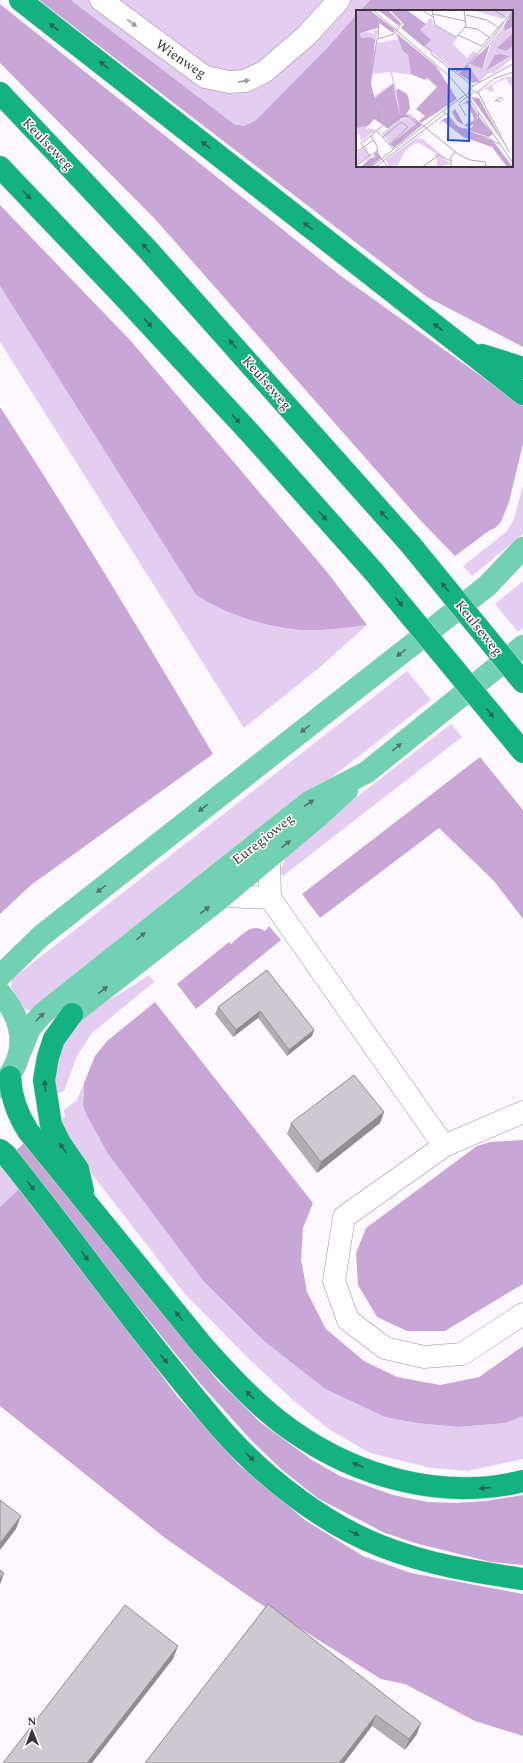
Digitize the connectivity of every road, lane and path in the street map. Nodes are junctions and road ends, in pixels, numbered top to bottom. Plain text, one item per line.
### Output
1 (20, 0) edge
2 (101, 0) edge
3 (339, 0) edge
4 (0, 94) edge
5 (0, 167) edge
6 (469, 351) junction
7 (523, 368) edge
8 (523, 394) edge
9 (523, 548) edge
10 (523, 566) edge
11 (487, 586) junction
12 (523, 646) edge
13 (523, 682) edge
14 (523, 752) edge
15 (367, 772) junction
16 (269, 857) junction
17 (223, 896) junction
18 (270, 898) junction
19 (41, 936) junction
20 (0, 958) edge
21 (0, 976) edge
22 (0, 993) edge
23 (72, 1014) joint
24 (21, 1050) junction
25 (5, 1082) edge
26 (523, 1112) edge
27 (444, 1146) junction
28 (0, 1150) edge
29 (85, 1202) junction
30 (523, 1314) edge
31 (523, 1481) edge
32 (523, 1579) edge

6 -> 1 highway
2 -> 3 street, Wienweg
13 -> 4 highway, Keulseweg, bridge
5 -> 14 highway, bridge
6 - 7 highway
6 - 8 highway
9 - 11 main road
10 - 11 main road
11 -> 19 main road
15 -> 12 main road, Euregioweg
16 -> 15 main road
24 -> 15 main road, Euregioweg
16 - 17 main road
16 - 18 street
17 - 18 street
23 -> 17 main road
18 - 27 street
19 - 20 main road
19 - 21 main road
22 - 24 main road
29 -> 23 highway
24 - 25 main road, Euregioweg
25 - 29 highway
26 - 27 street
27 - 30 street
28 -> 32 highway
31 -> 29 highway

